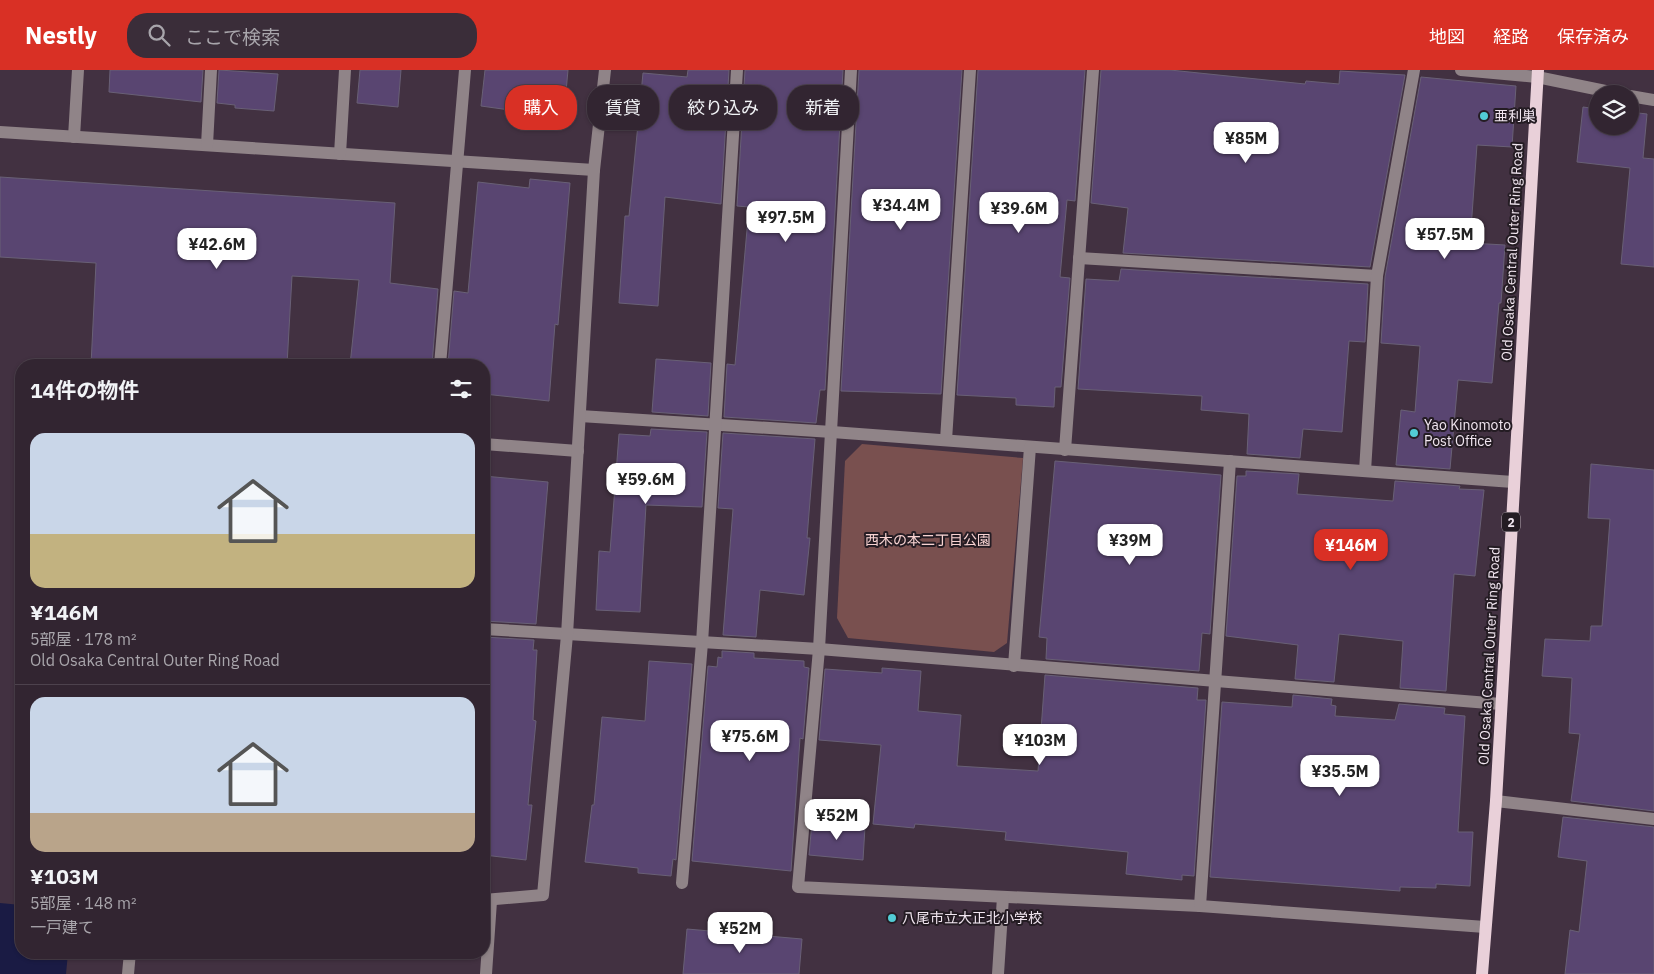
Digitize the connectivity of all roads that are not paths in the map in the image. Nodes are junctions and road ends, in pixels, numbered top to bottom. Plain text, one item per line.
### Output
1 (78, 70) edge
2 (212, 70) edge
3 (345, 70) edge
4 (465, 70) edge
5 (605, 70) edge
6 (736, 70) edge
7 (851, 70) edge
8 (970, 70) edge
9 (1093, 70) edge
10 (1414, 70) edge
11 (1461, 70) edge
12 (1537, 73) edge
13 (1589, 86) edge
14 (1639, 98) edge
15 (1654, 100) edge
16 (0, 132) edge
17 (74, 137) junction
18 (207, 145) junction
19 (340, 154) junction
20 (458, 162) junction
21 (594, 170) junction
22 (1079, 258) junction
23 (1377, 276) junction
24 (441, 359) edge
25 (580, 416) junction
26 (714, 424) junction
27 (832, 432) junction
28 (946, 440) junction
29 (490, 444) edge
30 (1030, 446) junction
31 (1065, 450) junction
32 (578, 451) junction
33 (1230, 460) junction
34 (1365, 470) junction
35 (1513, 482) junction
36 (490, 630) edge
37 (567, 636) junction
38 (702, 643) junction
39 (819, 649) junction
40 (1014, 666) junction
41 (1215, 683) junction
42 (1502, 704) junction
43 (1496, 802) junction
44 (1654, 819) edge
45 (682, 883) dead end
46 (1003, 897) junction
47 (490, 901) edge
48 (1200, 906) junction
49 (1485, 927) junction
50 (129, 959) edge
51 (486, 959) edge
52 (128, 974) edge
53 (486, 974) edge
54 (998, 974) edge
55 (1482, 974) edge

1 - 17 street
2 - 18 street
3 - 19 street
4 - 20 street
5 - 21 street
6 - 26 street
7 - 27 street
8 - 28 street
9 - 22 street
10 - 23 street
11 - 12 street
12 - 13 street
12 - 35 main road, Old Osaka Central Outer Ring Road / 2
14 - 15 street
16 - 17 street
17 - 18 street
18 - 19 street
19 - 20 street
20 - 21 street
20 - 24 street
21 - 25 street
22 - 23 street
22 - 31 street
23 - 34 street
25 - 26 street
25 - 32 street
26 - 27 street
26 - 38 street
27 - 28 street
27 - 39 street
28 - 30 street
29 - 32 street
30 - 31 street
30 - 40 street
31 - 33 street
32 - 37 street
33 - 34 street
33 - 41 street
34 - 35 street
35 - 42 main road, Old Osaka Central Outer Ring Road / 2
36 - 37 street
37 - 38 street
37 - 47 street
38 - 39 street
38 - 45 street
39 - 40 street
39 - 46 street
40 - 41 street
41 - 42 street
41 - 48 street
42 - 43 main road, Old Osaka Central Outer Ring Road / 2
43 - 44 street
43 - 49 main road, Old Osaka Central Outer Ring Road / 2
46 - 48 street
46 - 54 street
48 - 49 street
49 - 55 main road, Old Osaka Central Outer Ring Road / 2
50 - 52 street
51 - 53 street

